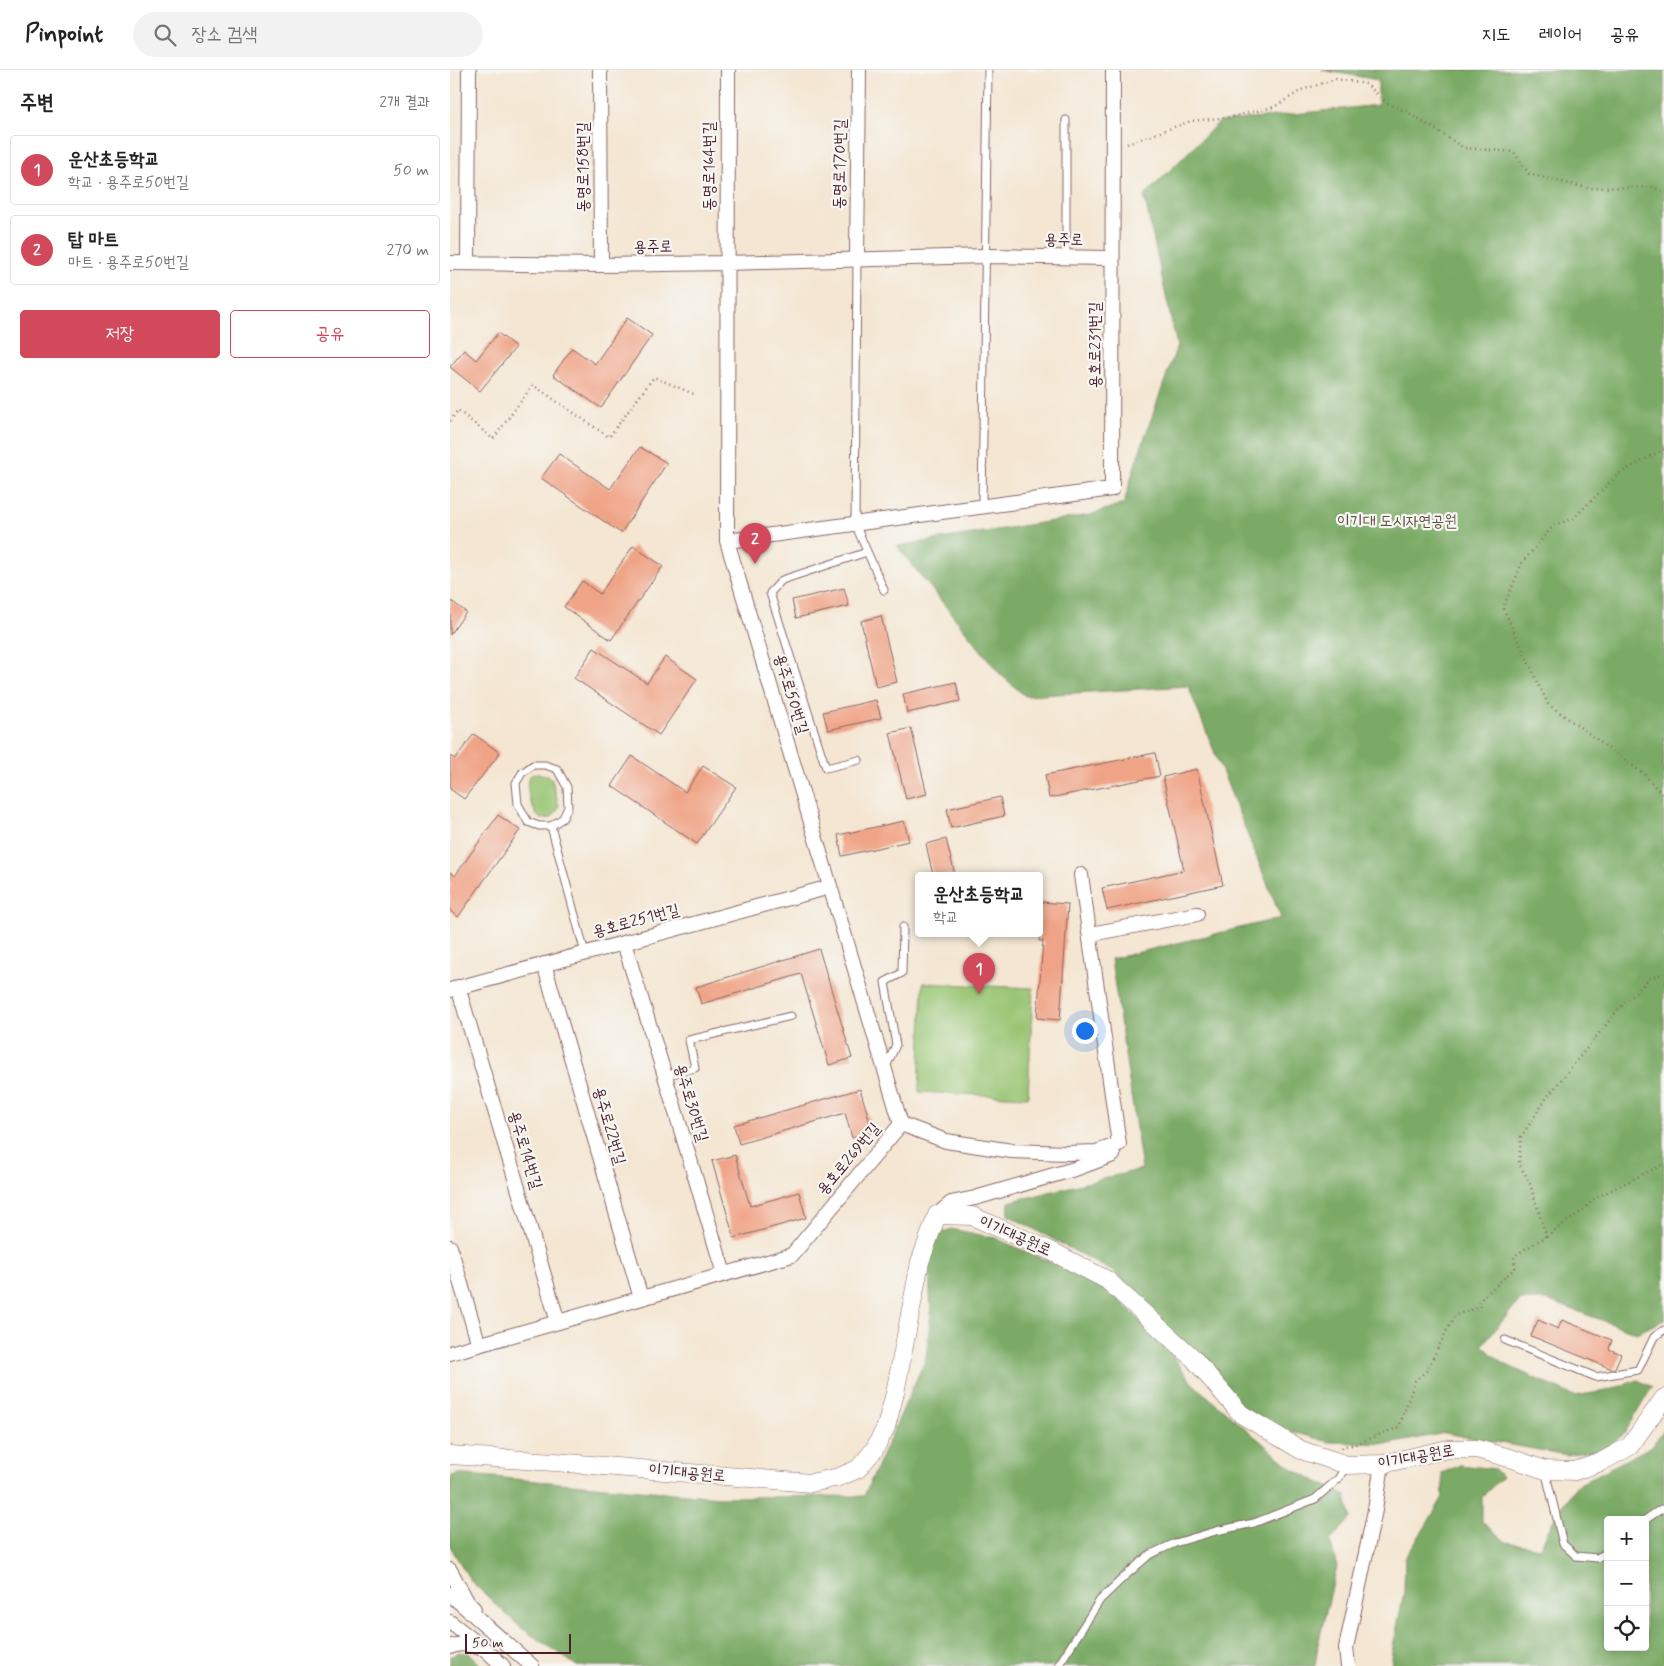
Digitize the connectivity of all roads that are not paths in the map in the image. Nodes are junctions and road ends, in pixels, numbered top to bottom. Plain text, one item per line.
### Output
1 (469, 70) edge
2 (600, 70) edge
3 (728, 70) edge
4 (858, 70) edge
5 (988, 70) edge
6 (1113, 70) edge
7 (1066, 120) dead end
8 (985, 256) junction
9 (1066, 257) junction
10 (1112, 258) junction
11 (856, 259) junction
12 (450, 263) edge
13 (468, 263) junction
14 (726, 263) junction
15 (601, 265) junction
16 (982, 507) junction
17 (855, 524) junction
18 (727, 541) junction
19 (867, 552) junction
20 (884, 590) dead end
21 (859, 760) dead end
22 (551, 826) junction
23 (1082, 875) dead end
24 (830, 887) junction
25 (1197, 914) dead end
26 (903, 927) dead end
27 (1091, 934) junction
28 (624, 943) junction
29 (585, 953) junction
30 (544, 964) junction
31 (454, 989) edge
32 (791, 1016) dead end
33 (885, 1069) junction
34 (665, 1076) junction
35 (901, 1124) junction
36 (1119, 1144) junction
37 (937, 1215) junction
38 (450, 1247) edge
39 (724, 1274) junction
40 (641, 1298) junction
41 (558, 1322) junction
42 (1664, 1330) edge
43 (1505, 1340) dead end
44 (479, 1345) junction
45 (450, 1353) edge
46 (1664, 1398) edge
47 (450, 1455) edge
48 (1341, 1463) junction
49 (1382, 1464) junction
50 (1545, 1470) junction
51 (1664, 1509) edge
52 (1649, 1517) edge
53 (1604, 1554) edge
54 (450, 1570) edge
55 (450, 1594) edge
56 (450, 1622) edge
57 (496, 1634) junction
58 (450, 1647) edge
59 (496, 1659) edge
60 (532, 1666) edge
61 (1058, 1666) edge
62 (1348, 1666) edge

1 - 13 street
2 - 15 street, 동명로158번길
3 - 14 street, 동명로164번길
4 - 11 street, 동명로170번길
5 - 8 lane
6 - 10 street, 용호로231번길
7 - 9 lane
8 - 9 street, 용주로
8 - 11 street, 용주로
8 - 16 lane
9 - 10 street, 용주로
10 - 16 street, 용호로231번길
11 - 14 street, 용주로
11 - 17 lane
12 - 13 street, 용주로
13 - 15 street, 용주로
14 - 15 street, 용주로
14 - 18 street, 용주로50번길
16 - 17 street, 용호로231번길
17 - 18 street, 용호로231번길
17 - 19 lane
18 - 24 street, 용주로50번길
19 - 20 lane
19 - 21 lane
22 - 22 lane
22 - 29 lane
23 - 27 street
24 - 28 street, 용호로251번길
24 - 33 street, 용주로50번길
25 - 27 street
26 - 33 lane
27 - 36 street
28 - 29 street, 용호로251번길
28 - 34 street, 용주로30번길
29 - 30 street, 용호로251번길
30 - 31 street, 용호로251번길
30 - 40 street, 용주로22번길
31 - 41 street, 용주로14번길
32 - 34 lane
33 - 35 street, 용주로50번길
34 - 39 street, 용주로30번길
35 - 36 street, 용호로269번길
35 - 39 street, 용호로269번길
36 - 37 street
37 - 47 street, 이기대공원로
37 - 48 street, 이기대공원로
38 - 44 street
39 - 40 street, 용호로269번길
40 - 41 street, 용호로269번길
41 - 44 street, 용호로269번길
42 - 43 lane
44 - 45 street, 용호로269번길
46 - 50 street, 이기대공원로
48 - 49 street, 이기대공원로
48 - 61 lane
49 - 50 street, 이기대공원로
49 - 62 street
50 - 53 lane
51 - 52 lane
54 - 57 street
55 - 57 street
56 - 59 street
57 - 60 street
58 - 59 street

